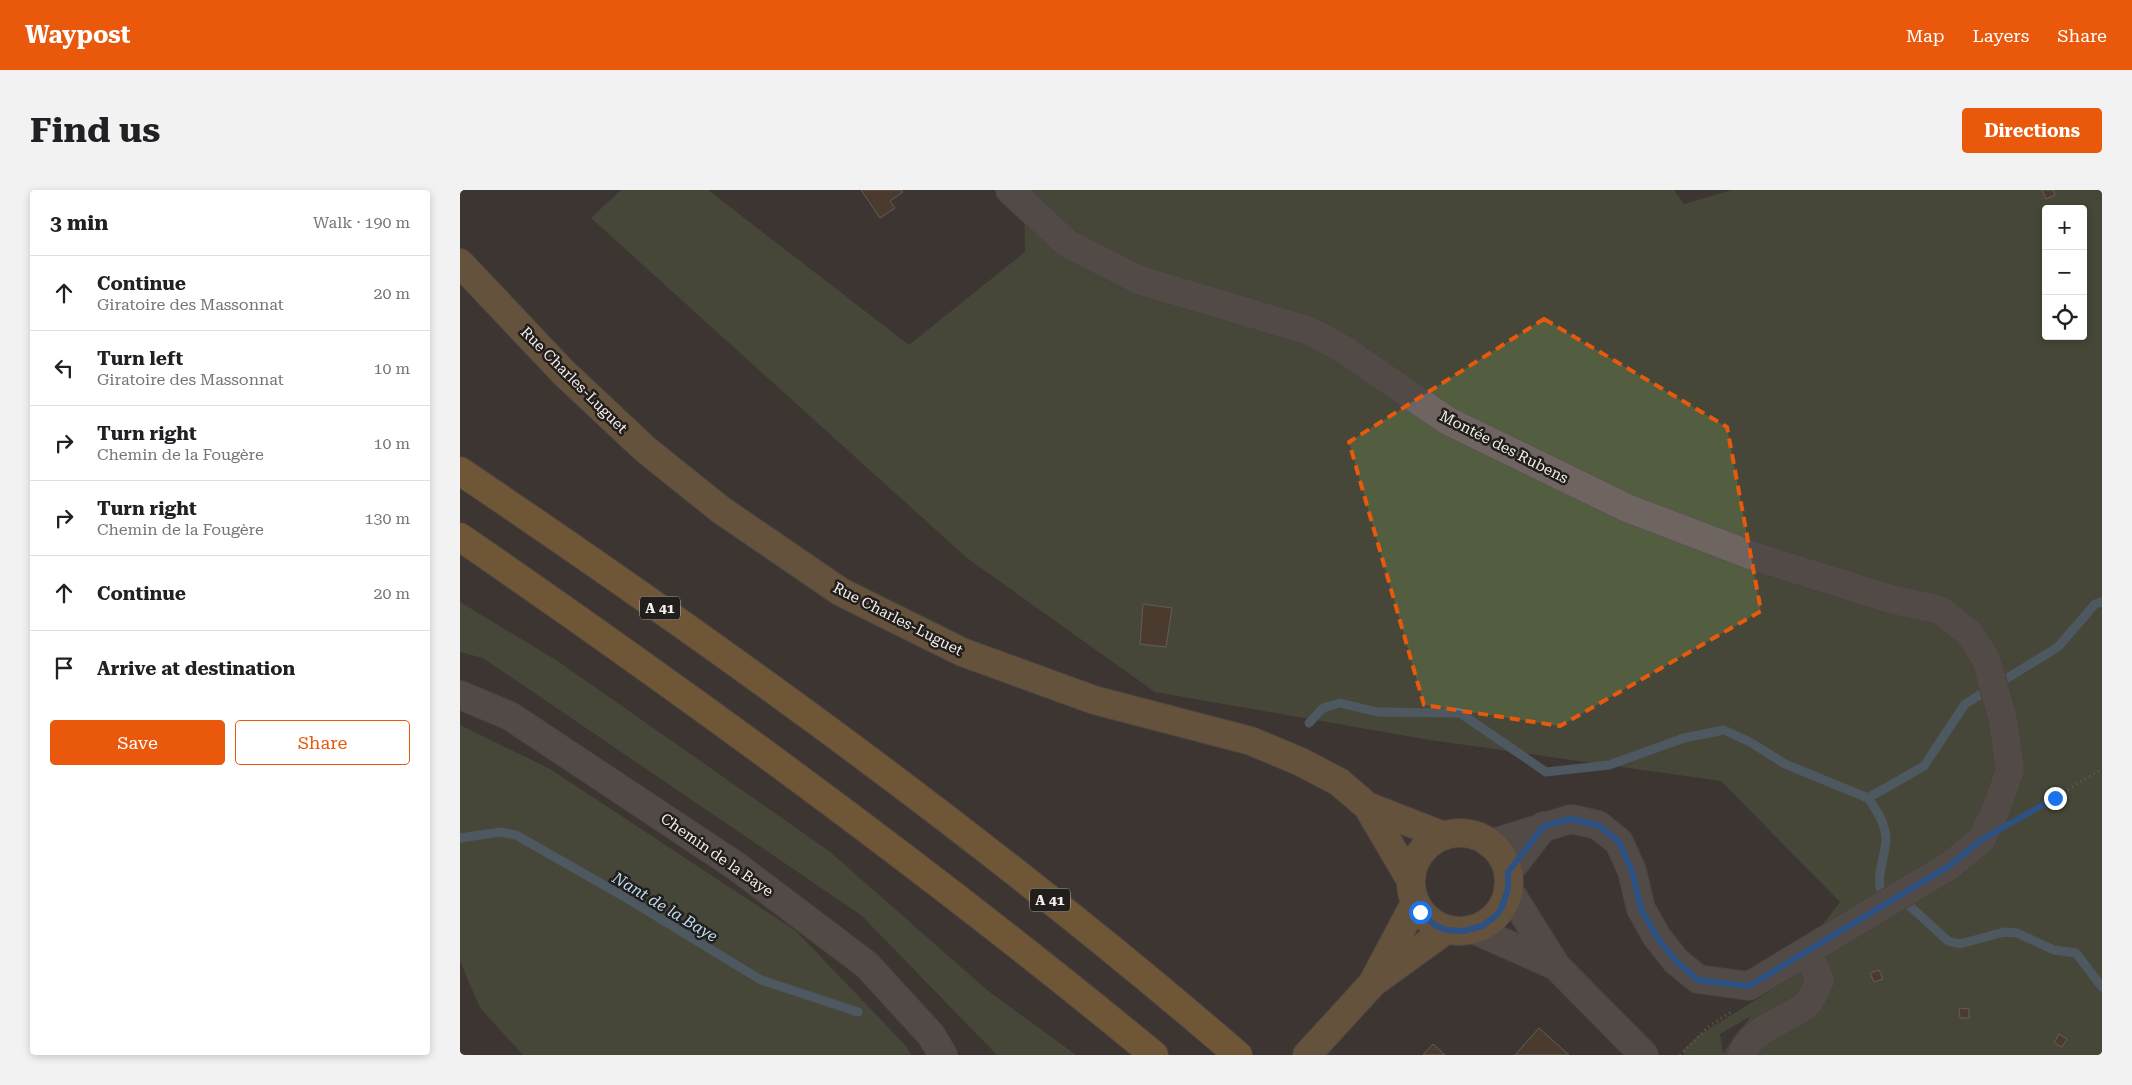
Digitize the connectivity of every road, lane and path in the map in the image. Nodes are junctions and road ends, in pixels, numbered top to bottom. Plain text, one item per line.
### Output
1 (1010, 190) edge
2 (460, 263) edge
3 (460, 471) edge
4 (460, 537) edge
5 (460, 696) edge
6 (2102, 769) edge
7 (1367, 806) junction
8 (2022, 817) dead end
9 (1544, 826) junction
10 (1444, 836) junction
11 (1490, 844) junction
12 (1508, 881) junction
13 (1412, 891) junction
14 (1473, 929) junction
15 (1446, 930) junction
16 (1808, 952) junction
17 (1556, 966) junction
18 (1372, 984) junction
19 (1749, 986) junction
20 (943, 1055) edge
21 (1154, 1055) edge
22 (1238, 1055) edge
23 (1307, 1055) edge
24 (1644, 1055) edge
25 (1680, 1055) edge
26 (1742, 1055) edge

1 - 16 street, Montée des Rubens
2 - 7 main road, Rue Charles-Luguet
3 - 22 highway, A 41
4 - 21 highway
5 - 20 street, Chemin de la Baye
6 - 8 path
7 - 10 main road, Rue Charles-Luguet
7 - 13 main road, Rue Charles-Luguet
9 - 11 street
9 - 12 street
9 - 19 street
10 - 11 main road
10 - 13 main road
11 - 12 main road
12 - 14 main road
12 - 17 street
13 - 15 main road
13 - 18 main road
14 - 15 main road
14 - 17 street
15 - 18 main road
16 - 19 street, Montée des Rubens
16 - 26 street
17 - 24 street
18 - 23 main road
19 - 25 path

